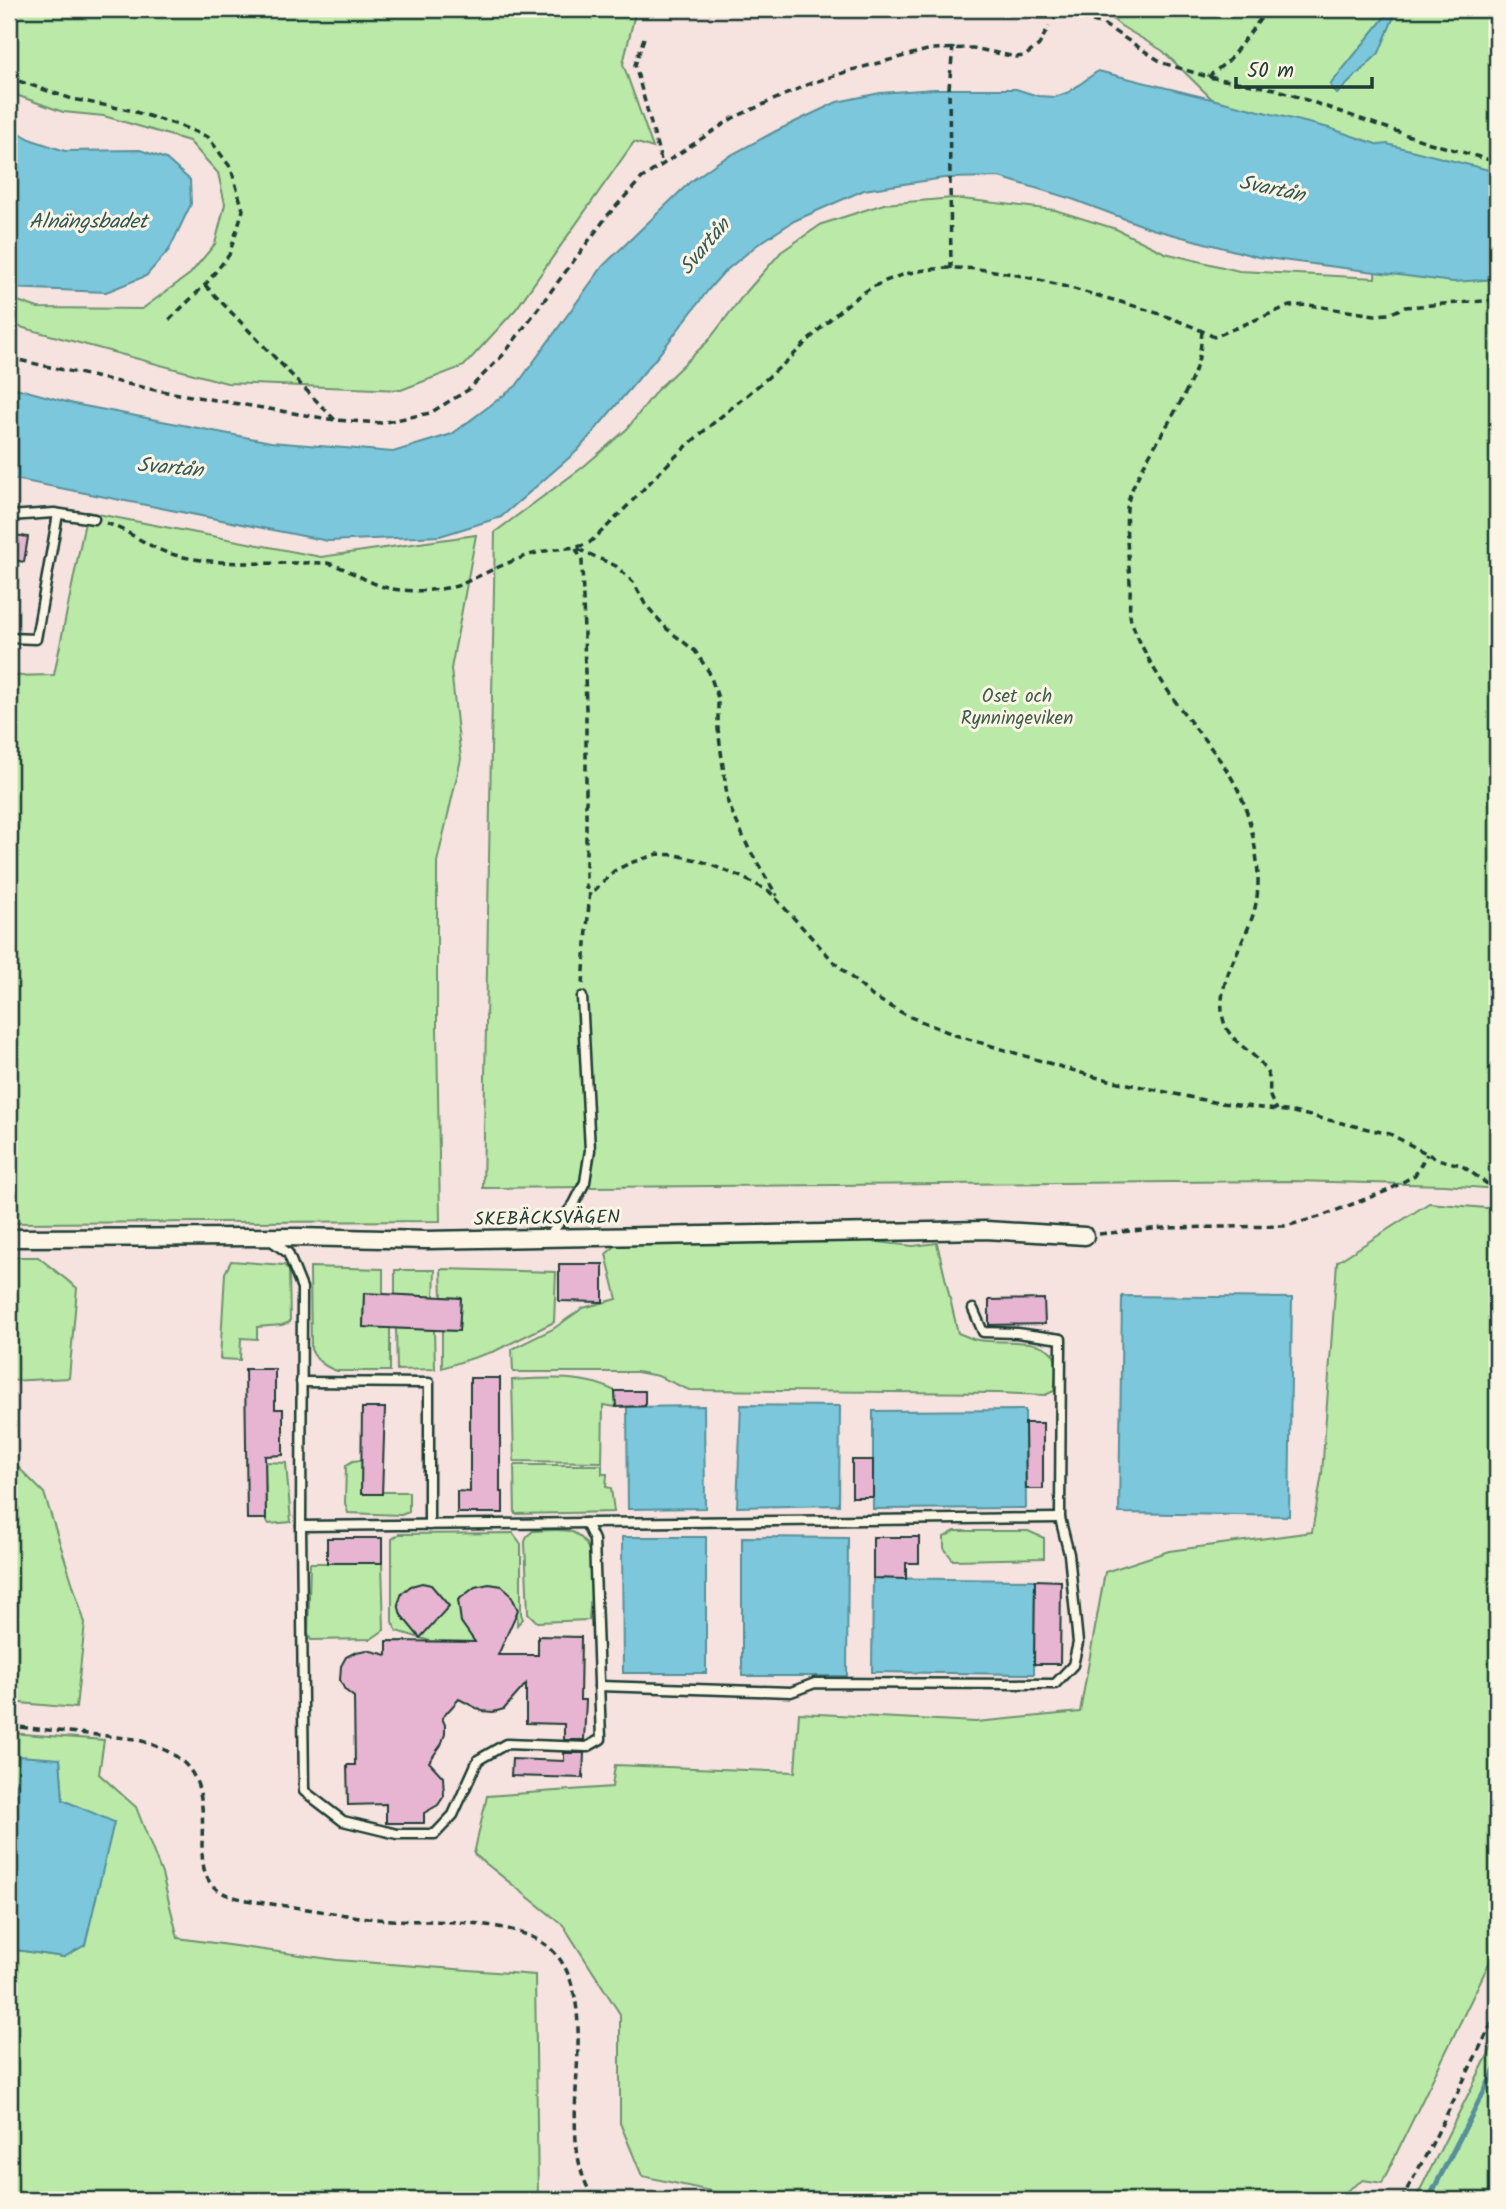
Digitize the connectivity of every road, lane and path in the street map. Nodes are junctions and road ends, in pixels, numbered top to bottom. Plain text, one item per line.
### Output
1 (1038, 9) edge
2 (1054, 9) edge
3 (1268, 9) edge
4 (645, 38) dead end
5 (953, 47) junction
6 (9, 75) edge
7 (1208, 78) junction
8 (1497, 162) edge
9 (662, 164) junction
10 (951, 269) junction
11 (205, 285) junction
12 (1497, 300) edge
13 (166, 323) dead end
14 (1202, 331) junction
15 (9, 358) edge
16 (335, 420) junction
17 (58, 513) junction
18 (9, 516) edge
19 (94, 519) joint
20 (576, 549) junction
21 (9, 638) edge
22 (590, 889) junction
23 (780, 901) junction
24 (582, 997) joint
25 (1277, 1110) junction
26 (1427, 1154) junction
27 (1497, 1187) edge
28 (1085, 1236) joint
29 (267, 1237) junction
30 (548, 1237) junction
31 (9, 1238) edge
32 (974, 1310) dead end
33 (302, 1382) junction
34 (1060, 1518) junction
35 (586, 1523) junction
36 (429, 1525) junction
37 (300, 1526) junction
38 (599, 1686) junction
39 (9, 1726) edge
40 (1497, 2013) edge
41 (595, 2200) edge
42 (1401, 2200) edge

1 - 2 street
2 - 5 path
2 - 7 path
3 - 7 path
4 - 9 path
5 - 9 path
5 - 10 path
6 - 11 path
7 - 8 path
9 - 16 path
10 - 14 path
10 - 20 path
11 - 13 path
11 - 16 path
12 - 14 path
14 - 25 path
15 - 16 path
17 - 18 lane
17 - 19 lane
17 - 21 lane
19 - 20 path
20 - 22 path
20 - 23 path
22 - 23 path
22 - 24 path
23 - 25 path
24 - 30 lane
25 - 26 path
26 - 27 path
26 - 28 path
28 - 30 street, SKEBÄCKSVÄGEN
29 - 30 street, SKEBÄCKSVÄGEN
29 - 31 street, SKEBÄCKSVÄGEN
29 - 33 lane
32 - 34 lane
33 - 36 lane
33 - 37 lane
34 - 35 lane
34 - 38 lane
35 - 36 lane
35 - 38 lane
36 - 37 lane
37 - 38 lane
39 - 41 path
40 - 42 path

